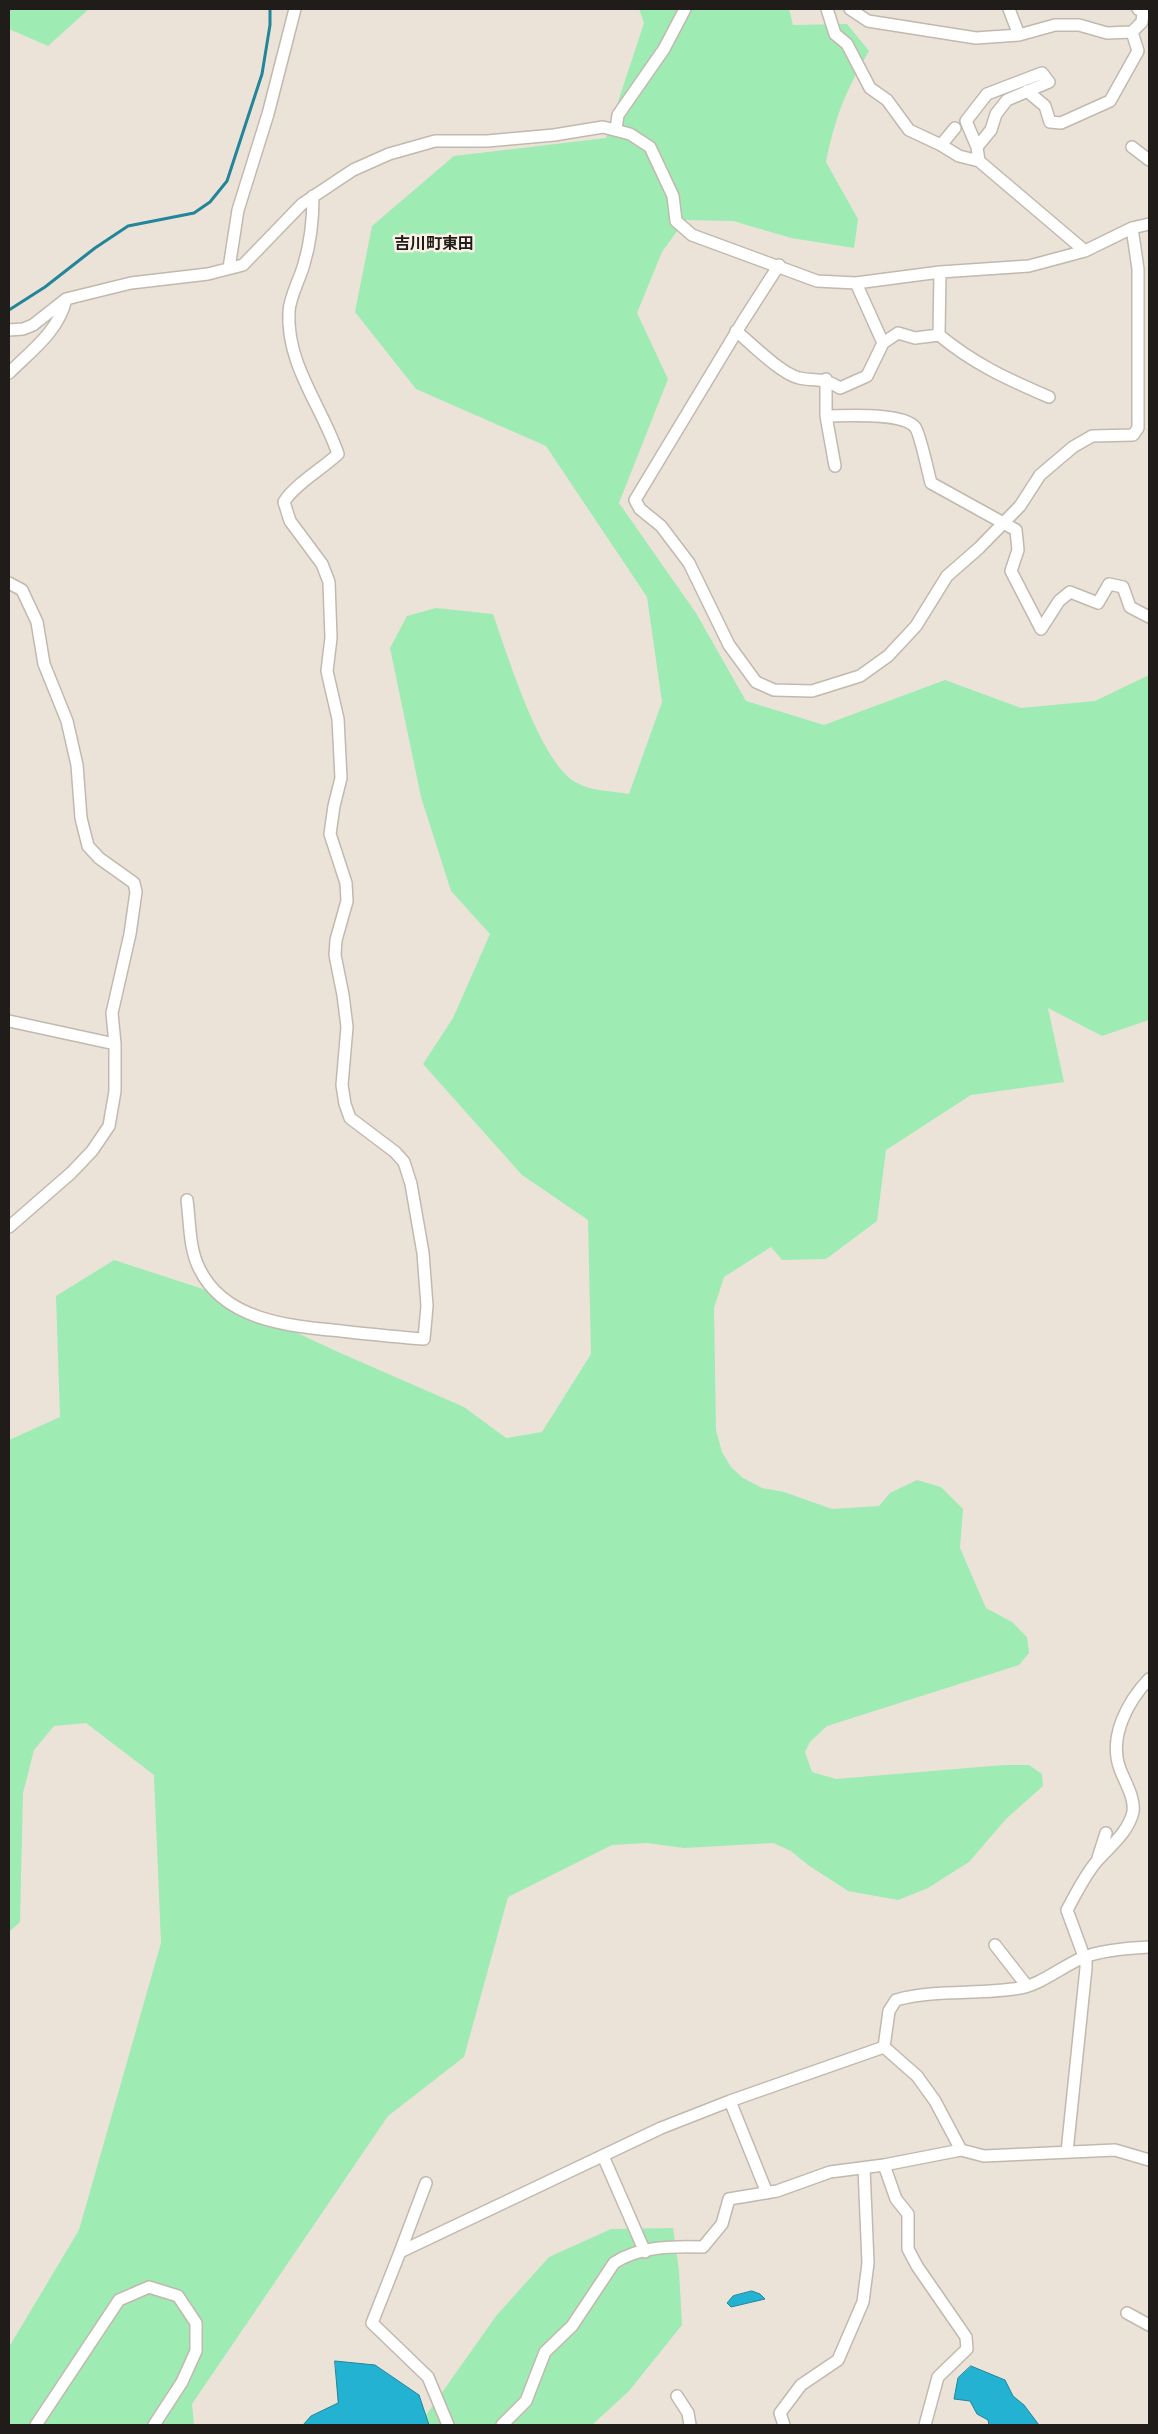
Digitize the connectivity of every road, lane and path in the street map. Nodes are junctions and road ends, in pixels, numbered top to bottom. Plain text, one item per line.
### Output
1 (294, 9) edge
2 (685, 9) edge
3 (827, 9) edge
4 (850, 9) edge
5 (1009, 9) edge
6 (1138, 9) edge
7 (1132, 32) junction
8 (1019, 35) junction
9 (1027, 91) junction
10 (955, 128) dead end
11 (616, 129) junction
12 (941, 145) junction
13 (1132, 147) dead end
14 (977, 148) junction
15 (1149, 160) edge
16 (979, 162) junction
17 (313, 196) junction
18 (1149, 224) edge
19 (1132, 228) junction
20 (1085, 251) junction
21 (779, 265) junction
22 (229, 268) junction
23 (940, 272) junction
24 (856, 283) junction
25 (66, 299) junction
26 (9, 330) edge
27 (736, 331) junction
28 (939, 336) junction
29 (883, 343) junction
30 (9, 373) edge
31 (826, 379) junction
32 (1049, 397) dead end
33 (826, 416) junction
34 (835, 466) dead end
35 (1005, 522) junction
36 (9, 583) edge
37 (1149, 617) edge
38 (9, 1021) edge
39 (115, 1044) junction
40 (187, 1200) dead end
41 (9, 1227) edge
42 (1149, 1678) edge
43 (1106, 1833) dead end
44 (1096, 1862) junction
45 (995, 1946) dead end
46 (1149, 1947) edge
47 (1083, 1957) junction
48 (1027, 1986) junction
49 (884, 2047) junction
50 (730, 2101) junction
51 (961, 2150) junction
52 (1067, 2152) junction
53 (603, 2156) junction
54 (1149, 2160) edge
55 (884, 2165) junction
56 (864, 2168) junction
57 (426, 2183) dead end
58 (767, 2193) junction
59 (400, 2252) junction
60 (645, 2252) junction
61 (1127, 2313) dead end
62 (1149, 2325) edge
63 (677, 2396) dead end
64 (36, 2425) edge
65 (154, 2425) edge
66 (448, 2425) edge
67 (502, 2425) edge
68 (690, 2425) edge
69 (784, 2425) edge
70 (925, 2425) edge

1 - 22 street
2 - 11 street
3 - 12 street
4 - 8 street
5 - 8 street
6 - 7 street
7 - 8 street
7 - 9 street
9 - 14 street
9 - 14 street
10 - 12 street
11 - 17 street
11 - 21 street
12 - 16 street
13 - 15 street
14 - 16 street
16 - 20 street
17 - 22 street
17 - 40 street
18 - 19 street
19 - 20 street
19 - 35 street
20 - 23 street
21 - 24 street
21 - 27 street
22 - 25 street
23 - 24 street
23 - 28 street
24 - 29 street
25 - 26 street
25 - 30 street
27 - 31 street
27 - 35 street
28 - 29 street
28 - 32 street
29 - 31 street
31 - 33 street
33 - 34 street
33 - 35 street
35 - 37 street
36 - 39 street
38 - 39 street
39 - 41 street
42 - 44 street
43 - 44 street
44 - 47 street
45 - 48 street
46 - 47 street
47 - 48 street
47 - 52 street
48 - 49 street
49 - 50 street
49 - 51 street
50 - 53 street
50 - 58 street
51 - 52 street
51 - 55 street
52 - 54 street
53 - 59 street
53 - 60 street
55 - 56 street
55 - 70 street
56 - 58 street
56 - 69 street
57 - 59 street
58 - 60 street
59 - 66 street
60 - 67 street
61 - 62 street
63 - 68 street
64 - 65 street

